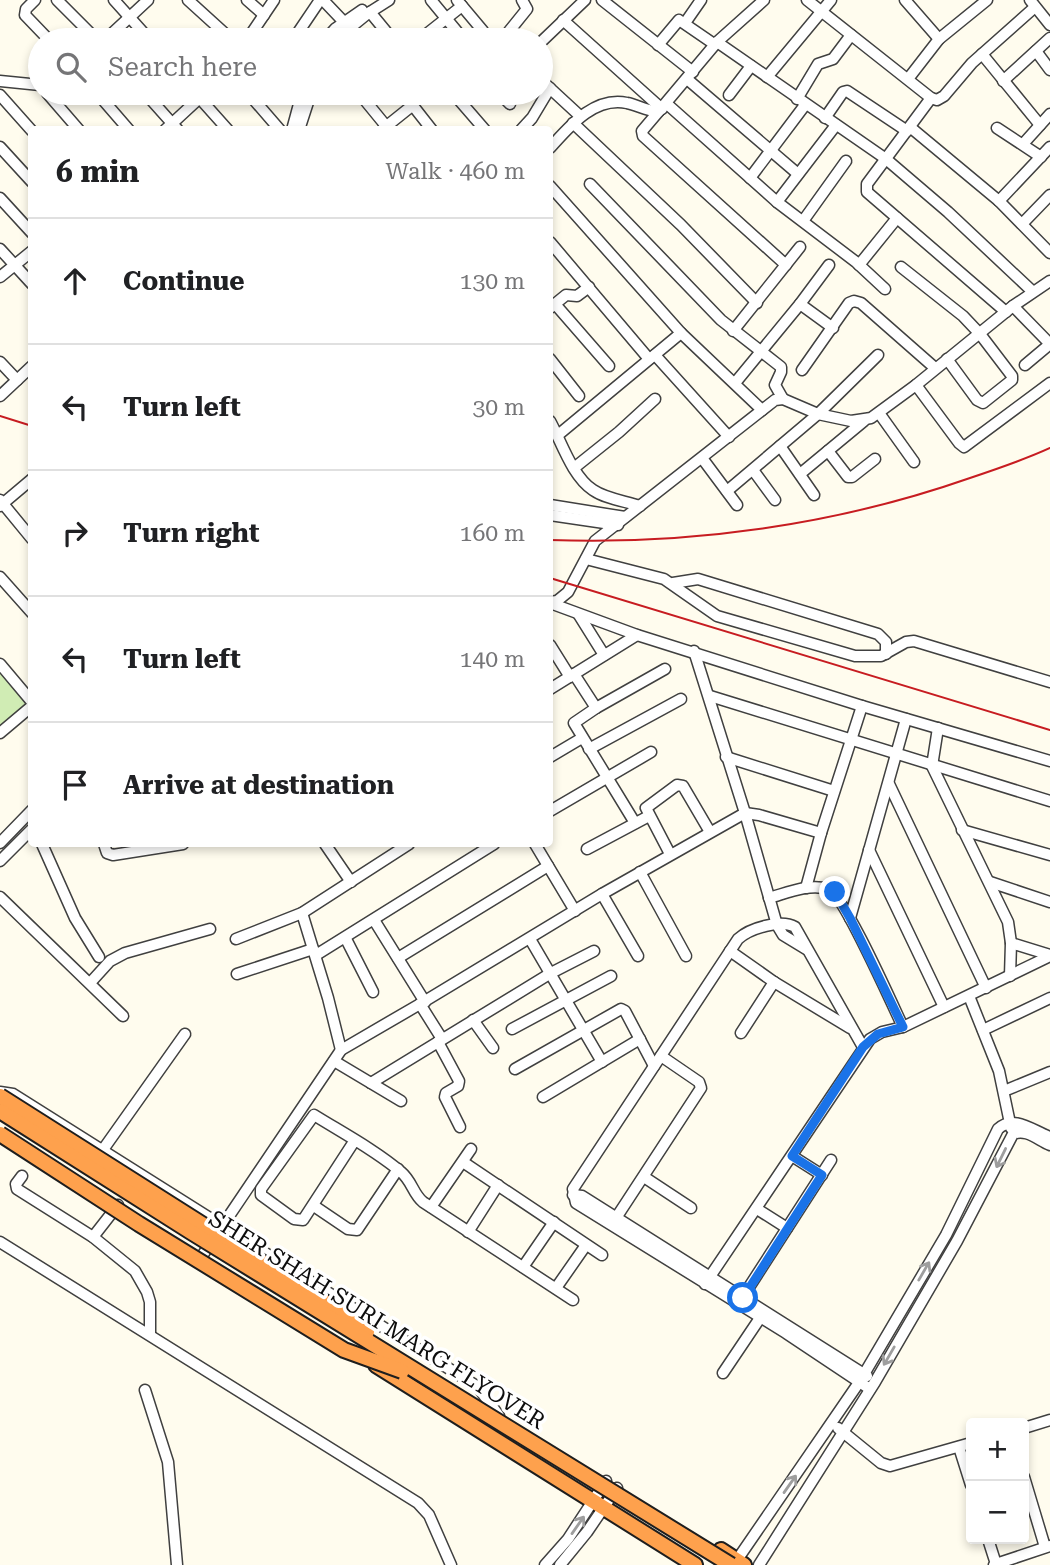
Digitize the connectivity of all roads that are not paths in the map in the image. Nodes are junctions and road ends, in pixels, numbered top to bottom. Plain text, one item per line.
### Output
1 (35, 0) edge
2 (57, 0) edge
3 (114, 0) edge
4 (148, 0) edge
5 (188, 0) edge
6 (247, 0) edge
7 (274, 0) edge
8 (322, 0) edge
9 (389, 0) edge
10 (431, 0) edge
11 (522, 0) edge
12 (585, 0) edge
13 (602, 0) edge
14 (701, 0) edge
15 (764, 0) edge
16 (807, 0) edge
17 (831, 0) edge
18 (905, 0) edge
19 (987, 0) edge
20 (1033, 2) edge
21 (459, 3) edge
22 (372, 4) edge
23 (821, 12) junction
24 (264, 15) junction
25 (129, 16) junction
26 (447, 19) junction
27 (563, 20) junction
28 (685, 23) junction
29 (347, 25) junction
30 (1050, 25) edge
31 (37, 28) edge
32 (85, 28) edge
33 (117, 28) edge
34 (140, 28) edge
35 (219, 28) edge
36 (255, 28) edge
37 (302, 28) edge
38 (343, 28) edge
39 (345, 28) edge
40 (350, 28) edge
41 (386, 28) edge
42 (435, 28) edge
43 (454, 28) edge
44 (479, 28) edge
45 (512, 28) edge
46 (553, 30) edge
47 (851, 35) junction
48 (1050, 38) edge
49 (939, 39) junction
50 (715, 43) junction
51 (657, 45) junction
52 (1036, 51) junction
53 (982, 54) junction
54 (751, 66) junction
55 (1050, 70) edge
56 (690, 75) junction
57 (767, 77) junction
58 (908, 79) junction
59 (1003, 80) junction
60 (0, 81) edge
61 (28, 84) edge
62 (553, 91) edge
63 (0, 95) edge
64 (729, 95) dead end
65 (931, 98) junction
66 (801, 102) junction
67 (57, 105) edge
68 (107, 105) edge
69 (155, 105) edge
70 (191, 105) edge
71 (208, 105) edge
72 (261, 105) edge
73 (299, 105) edge
74 (307, 105) edge
75 (368, 105) edge
76 (413, 105) joint
77 (463, 105) edge
78 (540, 105) edge
79 (663, 108) junction
80 (1050, 114) edge
81 (825, 118) junction
82 (577, 119) junction
83 (836, 125) junction
84 (1040, 125) junction
85 (28, 126) edge
86 (76, 126) edge
87 (126, 126) edge
88 (171, 126) edge
89 (173, 126) edge
90 (225, 126) edge
91 (277, 126) edge
92 (293, 126) edge
93 (300, 126) edge
94 (383, 126) edge
95 (387, 126) edge
96 (429, 126) edge
97 (482, 126) edge
98 (525, 126) edge
99 (997, 128) dead end
100 (909, 129) junction
101 (1023, 144) junction
102 (553, 145) edge
103 (0, 147) edge
104 (1050, 147) edge
105 (770, 150) junction
106 (1041, 157) junction
107 (886, 159) junction
108 (846, 161) dead end
109 (798, 174) junction
110 (28, 178) edge
111 (750, 178) junction
112 (590, 184) dead end
113 (553, 189) edge
114 (0, 198) edge
115 (1049, 198) edge
116 (999, 201) junction
117 (777, 202) junction
118 (897, 218) junction
119 (803, 221) junction
120 (1022, 224) junction
121 (28, 229) edge
122 (553, 245) edge
123 (800, 247) dead end
124 (0, 250) edge
125 (1050, 253) edge
126 (28, 254) edge
127 (15, 265) junction
128 (786, 265) junction
129 (830, 265) dead end
130 (859, 265) junction
131 (901, 267) dead end
132 (0, 277) edge
133 (28, 280) edge
134 (1050, 281) edge
135 (589, 287) junction
136 (885, 289) dead end
137 (1032, 291) junction
138 (757, 303) junction
139 (800, 304) junction
140 (553, 305) edge
141 (553, 307) edge
142 (1010, 309) junction
143 (833, 328) junction
144 (733, 331) junction
145 (681, 332) junction
146 (980, 334) junction
147 (1050, 344) edge
148 (761, 352) junction
149 (878, 355) dead end
150 (652, 357) junction
151 (947, 359) junction
152 (0, 362) edge
153 (553, 363) edge
154 (1025, 365) dead end
155 (609, 366) dead end
156 (935, 368) junction
157 (28, 370) edge
158 (802, 370) dead end
159 (17, 380) junction
160 (735, 383) junction
161 (1050, 383) edge
162 (916, 385) junction
163 (0, 396) edge
164 (579, 396) dead end
165 (655, 399) dead end
166 (783, 399) junction
167 (762, 410) junction
168 (879, 413) junction
169 (818, 414) junction
170 (866, 419) junction
171 (553, 427) edge
172 (729, 437) junction
173 (559, 439) junction
174 (553, 445) edge
175 (780, 446) junction
176 (828, 451) junction
177 (702, 458) junction
178 (875, 459) dead end
179 (914, 462) dead end
180 (574, 468) junction
181 (753, 470) junction
182 (800, 474) junction
183 (28, 482) edge
184 (727, 491) junction
185 (814, 495) dead end
186 (775, 500) dead end
187 (1, 503) edge
188 (737, 505) dead end
189 (553, 506) edge
190 (640, 506) junction
191 (553, 515) edge
192 (621, 521) junction
193 (28, 534) edge
194 (586, 559) junction
195 (2, 583) edge
196 (673, 583) junction
197 (553, 602) edge
198 (553, 604) edge
199 (28, 609) edge
200 (579, 615) junction
201 (637, 635) junction
202 (553, 649) edge
203 (694, 651) junction
204 (886, 654) junction
205 (604, 655) junction
206 (0, 664) edge
207 (666, 670) dead end
208 (572, 675) junction
209 (1050, 682) edge
210 (553, 687) edge
211 (709, 696) junction
212 (28, 699) edge
213 (681, 699) dead end
214 (862, 706) junction
215 (28, 708) edge
216 (596, 708) junction
217 (906, 719) junction
218 (938, 728) junction
219 (0, 733) edge
220 (582, 738) junction
221 (851, 741) junction
222 (589, 749) junction
223 (651, 752) dead end
224 (898, 754) junction
225 (553, 755) edge
226 (726, 757) junction
227 (1050, 761) edge
228 (932, 766) junction
229 (607, 779) junction
230 (889, 784) junction
231 (834, 791) junction
232 (1050, 801) edge
233 (553, 809) edge
234 (745, 813) junction
235 (28, 814) edge
236 (649, 816) junction
237 (635, 823) junction
238 (962, 830) junction
239 (709, 832) junction
240 (28, 833) edge
241 (821, 833) junction
242 (0, 843) edge
243 (43, 847) edge
244 (105, 847) edge
245 (166, 847) edge
246 (327, 847) edge
247 (404, 847) edge
248 (489, 847) edge
249 (537, 847) edge
250 (587, 849) dead end
251 (869, 850) junction
252 (670, 854) junction
253 (1050, 855) edge
254 (1, 858) edge
255 (548, 866) junction
256 (640, 872) junction
257 (351, 881) junction
258 (990, 882) junction
259 (806, 888) junction
260 (602, 894) junction
261 (0, 897) edge
262 (769, 898) junction
263 (1050, 902) edge
264 (575, 911) junction
265 (302, 913) junction
266 (850, 918) junction
267 (374, 920) junction
268 (777, 925) junction
269 (210, 929) dead end
270 (236, 939) dead end
271 (346, 939) junction
272 (530, 939) junction
273 (1011, 943) junction
274 (594, 951) dead end
275 (730, 951) junction
276 (315, 952) junction
277 (1050, 955) edge
278 (638, 956) dead end
279 (686, 956) dead end
280 (99, 957) dead end
281 (398, 958) junction
282 (551, 973) junction
283 (237, 974) dead end
284 (611, 976) dead end
285 (1010, 976) junction
286 (774, 982) junction
287 (90, 983) junction
288 (986, 988) junction
289 (373, 992) dead end
290 (969, 996) junction
291 (1050, 998) edge
292 (566, 1000) junction
293 (422, 1003) junction
294 (943, 1007) junction
295 (123, 1016) dead end
296 (473, 1020) junction
297 (903, 1027) junction
298 (850, 1028) junction
299 (512, 1029) dead end
300 (582, 1030) junction
301 (983, 1030) junction
302 (741, 1033) dead end
303 (185, 1034) dead end
304 (640, 1039) junction
305 (440, 1041) junction
306 (863, 1047) junction
307 (493, 1048) dead end
308 (341, 1049) junction
309 (661, 1056) junction
310 (334, 1061) junction
311 (602, 1062) junction
312 (654, 1066) junction
313 (515, 1069) dead end
314 (1050, 1072) edge
315 (371, 1083) junction
316 (1004, 1091) junction
317 (0, 1094) edge
318 (543, 1097) dead end
319 (401, 1101) dead end
320 (0, 1103) edge
321 (303, 1108) junction
322 (0, 1111) edge
323 (314, 1115) junction
324 (0, 1121) edge
325 (1010, 1122) junction
326 (460, 1127) dead end
327 (0, 1128) edge
328 (0, 1134) edge
329 (1013, 1134) junction
330 (355, 1140) junction
331 (1047, 1141) edge
332 (471, 1149) dead end
333 (102, 1151) junction
334 (792, 1156) junction
335 (1050, 1157) edge
336 (831, 1160) dead end
337 (463, 1162) junction
338 (398, 1169) junction
339 (822, 1175) junction
340 (22, 1176) dead end
341 (644, 1177) junction
342 (498, 1185) junction
343 (573, 1195) junction
344 (119, 1203) junction
345 (314, 1206) junction
346 (432, 1207) junction
347 (691, 1208) dead end
348 (757, 1209) junction
349 (616, 1218) junction
350 (554, 1222) junction
351 (788, 1228) junction
352 (468, 1231) junction
353 (218, 1232) junction
354 (93, 1237) junction
355 (0, 1242) edge
356 (586, 1244) junction
357 (603, 1255) dead end
358 (202, 1256) junction
359 (670, 1258) junction
360 (523, 1267) junction
361 (707, 1281) junction
362 (556, 1288) junction
363 (743, 1298) junction
364 (573, 1300) dead end
365 (763, 1315) junction
366 (150, 1334) junction
367 (405, 1368) junction
368 (723, 1373) dead end
369 (862, 1378) junction
370 (872, 1385) junction
371 (145, 1390) dead end
372 (1050, 1420) edge
373 (831, 1424) junction
374 (1029, 1426) edge
375 (843, 1431) junction
376 (966, 1445) edge
377 (960, 1447) junction
378 (970, 1481) edge
379 (1025, 1481) edge
380 (612, 1484) junction
381 (599, 1505) junction
382 (768, 1515) junction
383 (785, 1526) junction
384 (989, 1544) edge
385 (1048, 1546) edge
386 (1019, 1561) edge
387 (563, 1562) edge
388 (737, 1564) edge
389 (177, 1565) edge
390 (451, 1565) edge
391 (545, 1565) edge
392 (577, 1565) edge
393 (695, 1565) edge
394 (716, 1565) edge
395 (759, 1565) edge
396 (995, 1565) edge

1 - 31 street
2 - 32 street
3 - 25 street
4 - 25 street
5 - 35 street
6 - 24 street
7 - 24 street
8 - 29 street
8 - 37 street
9 - 22 street
10 - 26 street
11 - 45 street
12 - 27 street
13 - 51 street
14 - 28 street
15 - 50 street
16 - 23 street
17 - 23 street
18 - 49 street
19 - 49 street
20 - 30 street
20 - 53 street
21 - 26 street
21 - 44 street
22 - 29 street
22 - 41 street
23 - 47 street
23 - 57 street
24 - 36 street
25 - 33 street
25 - 34 street
26 - 42 street
26 - 43 street
27 - 46 street
27 - 79 street
28 - 50 street
28 - 51 street
29 - 38 street
29 - 39 street
29 - 40 street
47 - 58 street
47 - 66 street
48 - 52 street
49 - 58 street
50 - 54 street
50 - 56 street
51 - 56 street
52 - 55 street
52 - 59 street
53 - 59 street
53 - 65 street
54 - 57 street
54 - 64 street
56 - 79 street
56 - 105 street
57 - 66 street
58 - 65 street
59 - 84 street
60 - 61 street
62 - 82 street
63 - 85 street
65 - 100 street
66 - 81 street
66 - 105 street
67 - 86 street
68 - 87 street
69 - 88 street
70 - 89 street
71 - 90 street
72 - 91 street
73 - 92 street
74 - 93 street
75 - 94 street
76 - 95 street
76 - 96 street
77 - 97 street
78 - 98 street
79 - 82 street
79 - 111 street
79 - 128 street
80 - 84 street
81 - 83 street
81 - 100 street
82 - 102 street
82 - 138 street
83 - 107 street
83 - 109 street
84 - 101 street
99 - 101 street
100 - 107 street
100 - 116 street
101 - 106 street
103 - 110 street
104 - 106 street
105 - 109 street
105 - 111 street
106 - 116 street
107 - 118 street
107 - 137 street
108 - 119 street
109 - 117 street
111 - 117 street
112 - 144 street
113 - 145 street
114 - 121 street
115 - 120 street
116 - 120 street
117 - 119 street
118 - 130 street
118 - 142 street
119 - 130 street
120 - 125 street
122 - 135 street
123 - 128 street
124 - 127 street
126 - 127 street
127 - 132 street
127 - 133 street
128 - 138 street
129 - 139 street
130 - 136 street
131 - 146 street
134 - 137 street
135 - 140 street
135 - 150 street
137 - 142 street
138 - 144 street
139 - 143 street
139 - 148 street
141 - 155 street
142 - 146 street
142 - 147 street
143 - 156 street
143 - 158 street
144 - 148 street
145 - 150 street
145 - 160 street
146 - 151 street
146 - 151 street
147 - 154 street
148 - 160 street
148 - 166 street
149 - 169 street
150 - 172 street
150 - 173 street
151 - 156 street
152 - 159 street
153 - 164 street
156 - 162 street
157 - 159 street
159 - 163 street
160 - 167 street
161 - 162 street
162 - 168 street
165 - 180 street
166 - 167 street
166 - 169 street
167 - 172 street
168 - 170 street
168 - 179 street
169 - 170 street
169 - 175 street
170 - 176 street
171 - 173 street
172 - 177 street
173 - 174 street
173 - 180 street
175 - 181 street
175 - 182 street
176 - 178 street
176 - 182 street
177 - 184 street
177 - 190 street
180 - 190 street
181 - 184 street
181 - 186 street
182 - 185 street
183 - 187 street
184 - 188 street
187 - 193 street
189 - 192 street
190 - 192 street
191 - 192 street
192 - 194 street
194 - 196 street
194 - 197 street
195 - 199 street
196 - 204 street
196 - 204 street
198 - 200 street
200 - 201 street
200 - 205 street
201 - 203 street
201 - 205 street
202 - 208 street
203 - 211 street
203 - 214 street
204 - 209 street
205 - 208 street
206 - 212 street
207 - 216 street
208 - 210 street
208 - 216 street
211 - 221 street
211 - 226 street
213 - 222 street
214 - 217 street
214 - 221 street
215 - 219 street
216 - 220 street
217 - 218 street
217 - 224 street
218 - 227 street
218 - 228 street
220 - 222 street
220 - 225 street
221 - 224 street
221 - 231 street
222 - 229 street
223 - 229 street
224 - 228 street
224 - 230 street
226 - 231 street
226 - 234 street
228 - 232 street
228 - 238 street
229 - 233 street
229 - 237 street
230 - 251 street
230 - 288 street
231 - 241 street
234 - 239 street
234 - 241 street
234 - 262 street
235 - 242 street
236 - 237 street
236 - 239 street
236 - 252 street
237 - 250 street
238 - 253 street
238 - 258 street
239 - 252 street
240 - 254 street
241 - 259 street
243 - 280 street
244 - 245 street
246 - 257 street
247 - 257 street
248 - 267 street
249 - 255 street
251 - 266 street
251 - 294 street
252 - 256 street
255 - 264 street
255 - 281 street
256 - 260 street
256 - 279 street
257 - 265 street
258 - 263 street
258 - 273 street
259 - 262 street
259 - 266 street
260 - 264 street
260 - 278 street
261 - 287 street
262 - 268 street
264 - 272 street
265 - 270 street
265 - 276 street
266 - 297 street
267 - 271 street
267 - 281 street
268 - 275 street
268 - 298 street
269 - 287 street
271 - 276 street
271 - 289 street
272 - 282 street
272 - 293 street
273 - 277 street
273 - 285 street
274 - 282 street
275 - 286 street
275 - 309 street
276 - 283 street
276 - 308 street
277 - 285 street
281 - 293 street
282 - 292 street
282 - 296 street
284 - 292 street
285 - 288 street
286 - 298 street
286 - 302 street
287 - 295 street
288 - 290 street
290 - 294 street
290 - 301 street
291 - 301 street
292 - 299 street
292 - 300 street
293 - 305 street
293 - 308 street
294 - 297 street
296 - 305 street
296 - 307 street
297 - 306 street
298 - 306 street
300 - 304 street
300 - 311 street
300 - 313 street
301 - 316 street
303 - 333 street
304 - 311 street
304 - 312 street
305 - 315 street
305 - 326 street
306 - 334 street
308 - 310 street
309 - 312 street
309 - 341 street
310 - 315 street
310 - 321 street
311 - 318 street
312 - 343 street
314 - 316 street
315 - 319 street
316 - 325 street
317 - 333 street
317 - 367 highway, bridge
320 - 353 highway
321 - 323 street
321 - 353 street
322 - 367 highway, SHER SHAH SURI MARG FLYOVER, bridge
323 - 330 street
323 - 345 street
324 - 367 highway, SHER SHAH SURI MARG FLYOVER, bridge
325 - 329 street
325 - 331 street
369 -> 325 street
327 - 344 highway
328 - 367 highway, bridge
329 - 331 street
329 -> 370 street
330 - 338 street
330 - 345 street
331 - 335 street
332 - 337 street
333 - 353 street
334 - 339 street
334 - 348 street
336 - 339 street
337 - 342 street
337 - 346 street
338 - 345 street
338 - 346 street
339 - 351 street
340 - 354 street
341 - 347 street
341 - 349 street
342 - 350 street
342 - 352 street
343 - 349 street
343 - 359 street
344 - 354 street
344 - 358 highway
346 - 352 street
348 - 351 street
348 - 361 street
349 - 359 street
350 - 356 street
350 - 360 street
351 - 363 street
352 - 360 street
353 - 358 street
353 - 380 highway
354 - 366 street
355 - 366 street
356 - 357 street
356 - 362 street
358 - 381 highway
359 - 361 street
360 - 362 street
361 - 363 street
361 - 365 street
362 - 364 street
363 - 365 street
365 - 368 street
365 - 369 street
366 - 390 street
367 - 388 highway, SHER SHAH SURI MARG FLYOVER, bridge
367 - 394 highway, SHER SHAH SURI MARG FLYOVER
369 - 370 street
369 - 373 street
370 - 375 street
371 - 389 street
372 - 374 street
373 - 375 street
382 -> 373 street
375 - 377 street
375 - 383 street
376 - 377 street
377 - 378 street
379 - 385 street
380 - 381 street
380 - 388 highway
381 - 387 street
391 -> 381 street
381 - 393 highway
382 - 383 street
382 - 388 street
383 - 395 street
384 - 396 street
385 - 386 street
386 - 396 street
387 - 392 street

